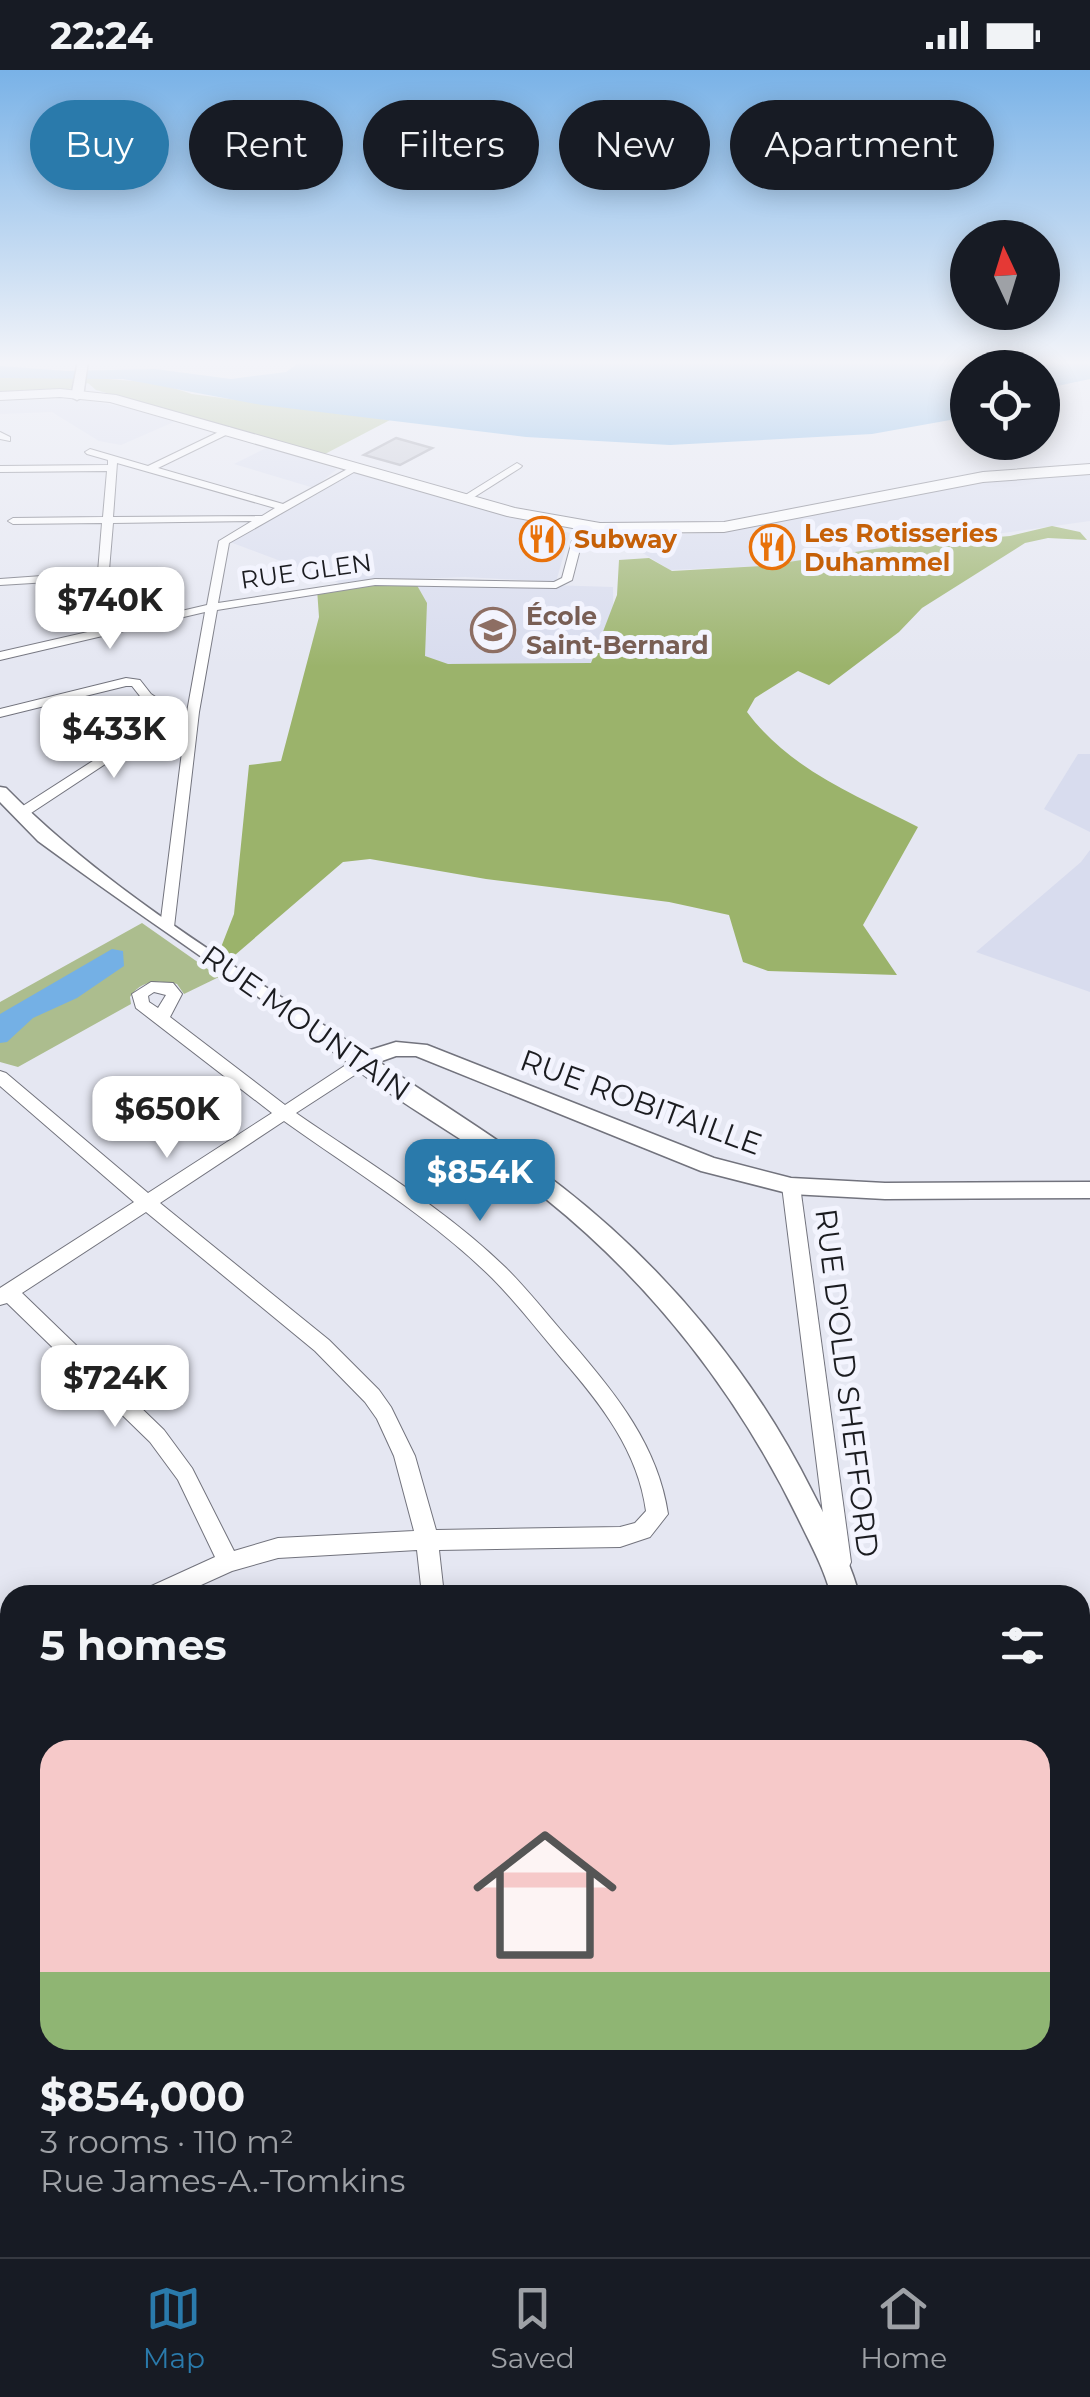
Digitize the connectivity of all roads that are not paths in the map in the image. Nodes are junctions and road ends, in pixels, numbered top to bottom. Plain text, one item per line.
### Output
1 (161, 463) edge
2 (339, 463) edge
3 (113, 464) junction
4 (517, 466) dead end
5 (1090, 467) edge
6 (356, 468) junction
7 (0, 469) edge
8 (149, 469) junction
9 (464, 499) junction
10 (285, 508) junction
11 (266, 518) junction
12 (108, 520) junction
13 (13, 521) dead end
14 (580, 529) junction
15 (103, 575) junction
16 (0, 582) edge
17 (210, 608) junction
18 (98, 634) junction
19 (0, 656) edge
20 (0, 713) edge
21 (0, 792) edge
22 (20, 814) junction
23 (168, 928) junction
24 (161, 1018) dead end
25 (361, 1063) junction
26 (0, 1077) edge
27 (284, 1113) junction
28 (791, 1186) junction
29 (1090, 1190) edge
30 (148, 1202) junction
31 (4, 1295) edge
32 (428, 1540) junction
33 (228, 1562) junction
34 (178, 1585) edge
35 (432, 1585) edge
36 (841, 1585) edge
37 (843, 1585) edge

1 - 8 street
2 - 6 main road
3 - 7 street
3 - 8 street
3 - 12 street
4 - 9 street
5 - 14 main road
6 - 9 main road
6 - 10 street
8 - 10 street
9 - 14 main road
10 - 11 street
11 - 12 street
11 - 17 street
12 - 13 street
12 - 15 street
14 - 17 street, RUE GLEN
15 - 16 street
15 - 18 street
17 - 18 street, RUE GLEN
17 - 23 street
18 - 19 street, RUE GLEN
20 - 22 street
21 - 22 street, RUE MOUNTAIN
22 - 23 street, RUE MOUNTAIN
23 - 25 street, RUE MOUNTAIN
24 - 27 street
25 - 27 street
25 - 28 street, RUE ROBITAILLE
25 - 36 street, RUE MOUNTAIN
26 - 30 street
27 - 30 street
27 - 32 street
28 - 29 street, RUE ROBITAILLE
28 - 37 street, RUE D'OLD SHEFFORD
30 - 31 street
30 - 32 street
31 - 33 street
32 - 33 street
32 - 35 street
33 - 34 street

